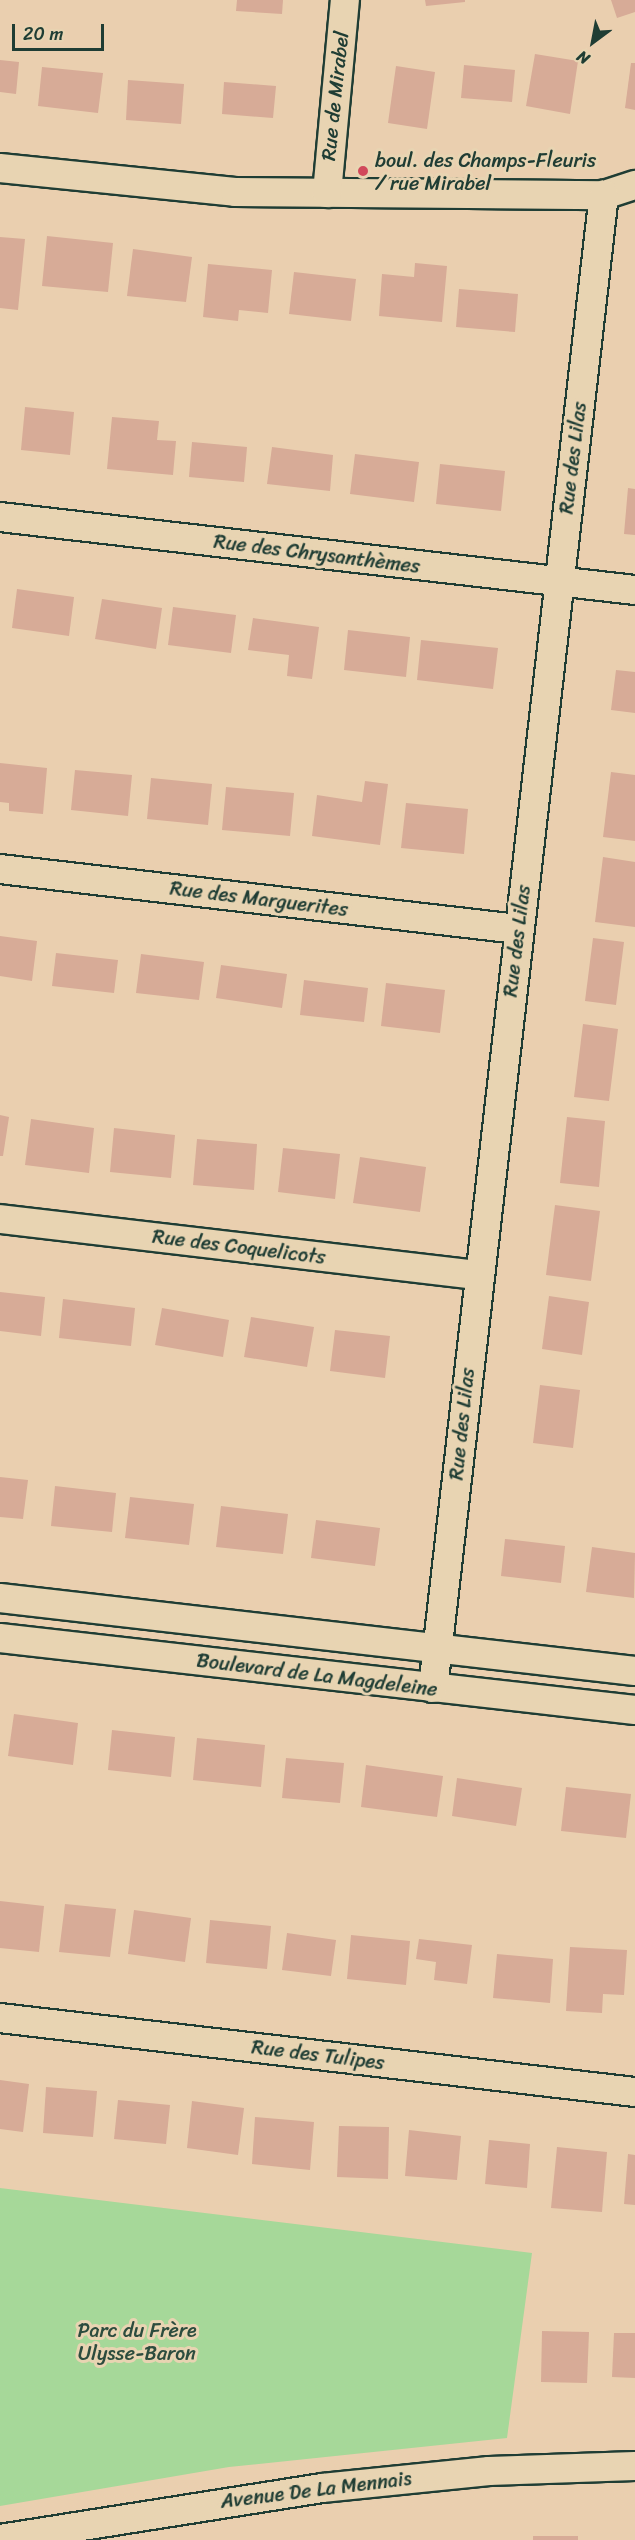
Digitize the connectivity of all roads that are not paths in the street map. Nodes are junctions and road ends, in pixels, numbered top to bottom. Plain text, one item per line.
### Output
1 (345, 0) edge
2 (0, 168) edge
3 (635, 184) edge
4 (327, 193) junction
5 (604, 195) junction
6 (635, 206) edge
7 (0, 517) edge
8 (558, 583) junction
9 (635, 590) edge
10 (0, 869) edge
11 (518, 929) junction
12 (0, 1219) edge
13 (478, 1275) junction
14 (0, 1598) edge
15 (0, 1638) edge
16 (437, 1648) junction
17 (635, 1671) edge
18 (433, 1688) junction
19 (635, 1710) edge
20 (0, 2018) edge
21 (635, 2092) edge
22 (635, 2466) edge
23 (0, 2539) edge

1 - 4 street, Rue de Mirabel
2 - 4 street
3 - 5 street
4 - 5 street
5 - 6 street
5 - 8 street, Rue des Lilas
7 - 8 street, Rue des Chrysanthèmes
8 - 9 street, Rue des Chrysanthèmes
8 - 11 street, Rue des Lilas
10 - 11 street, Rue des Marguerites
11 - 13 street, Rue des Lilas
12 - 13 street, Rue des Coquelicots
13 - 16 street, Rue des Lilas
14 - 16 street, Boulevard de La Magdeleine
15 - 18 street, Boulevard de La Magdeleine
16 - 17 street, Boulevard de La Magdeleine
16 - 18 street, Rue des Lilas
18 - 19 street, Boulevard de La Magdeleine
20 - 21 street, Rue des Tulipes
22 - 23 street, Avenue De La Mennais

